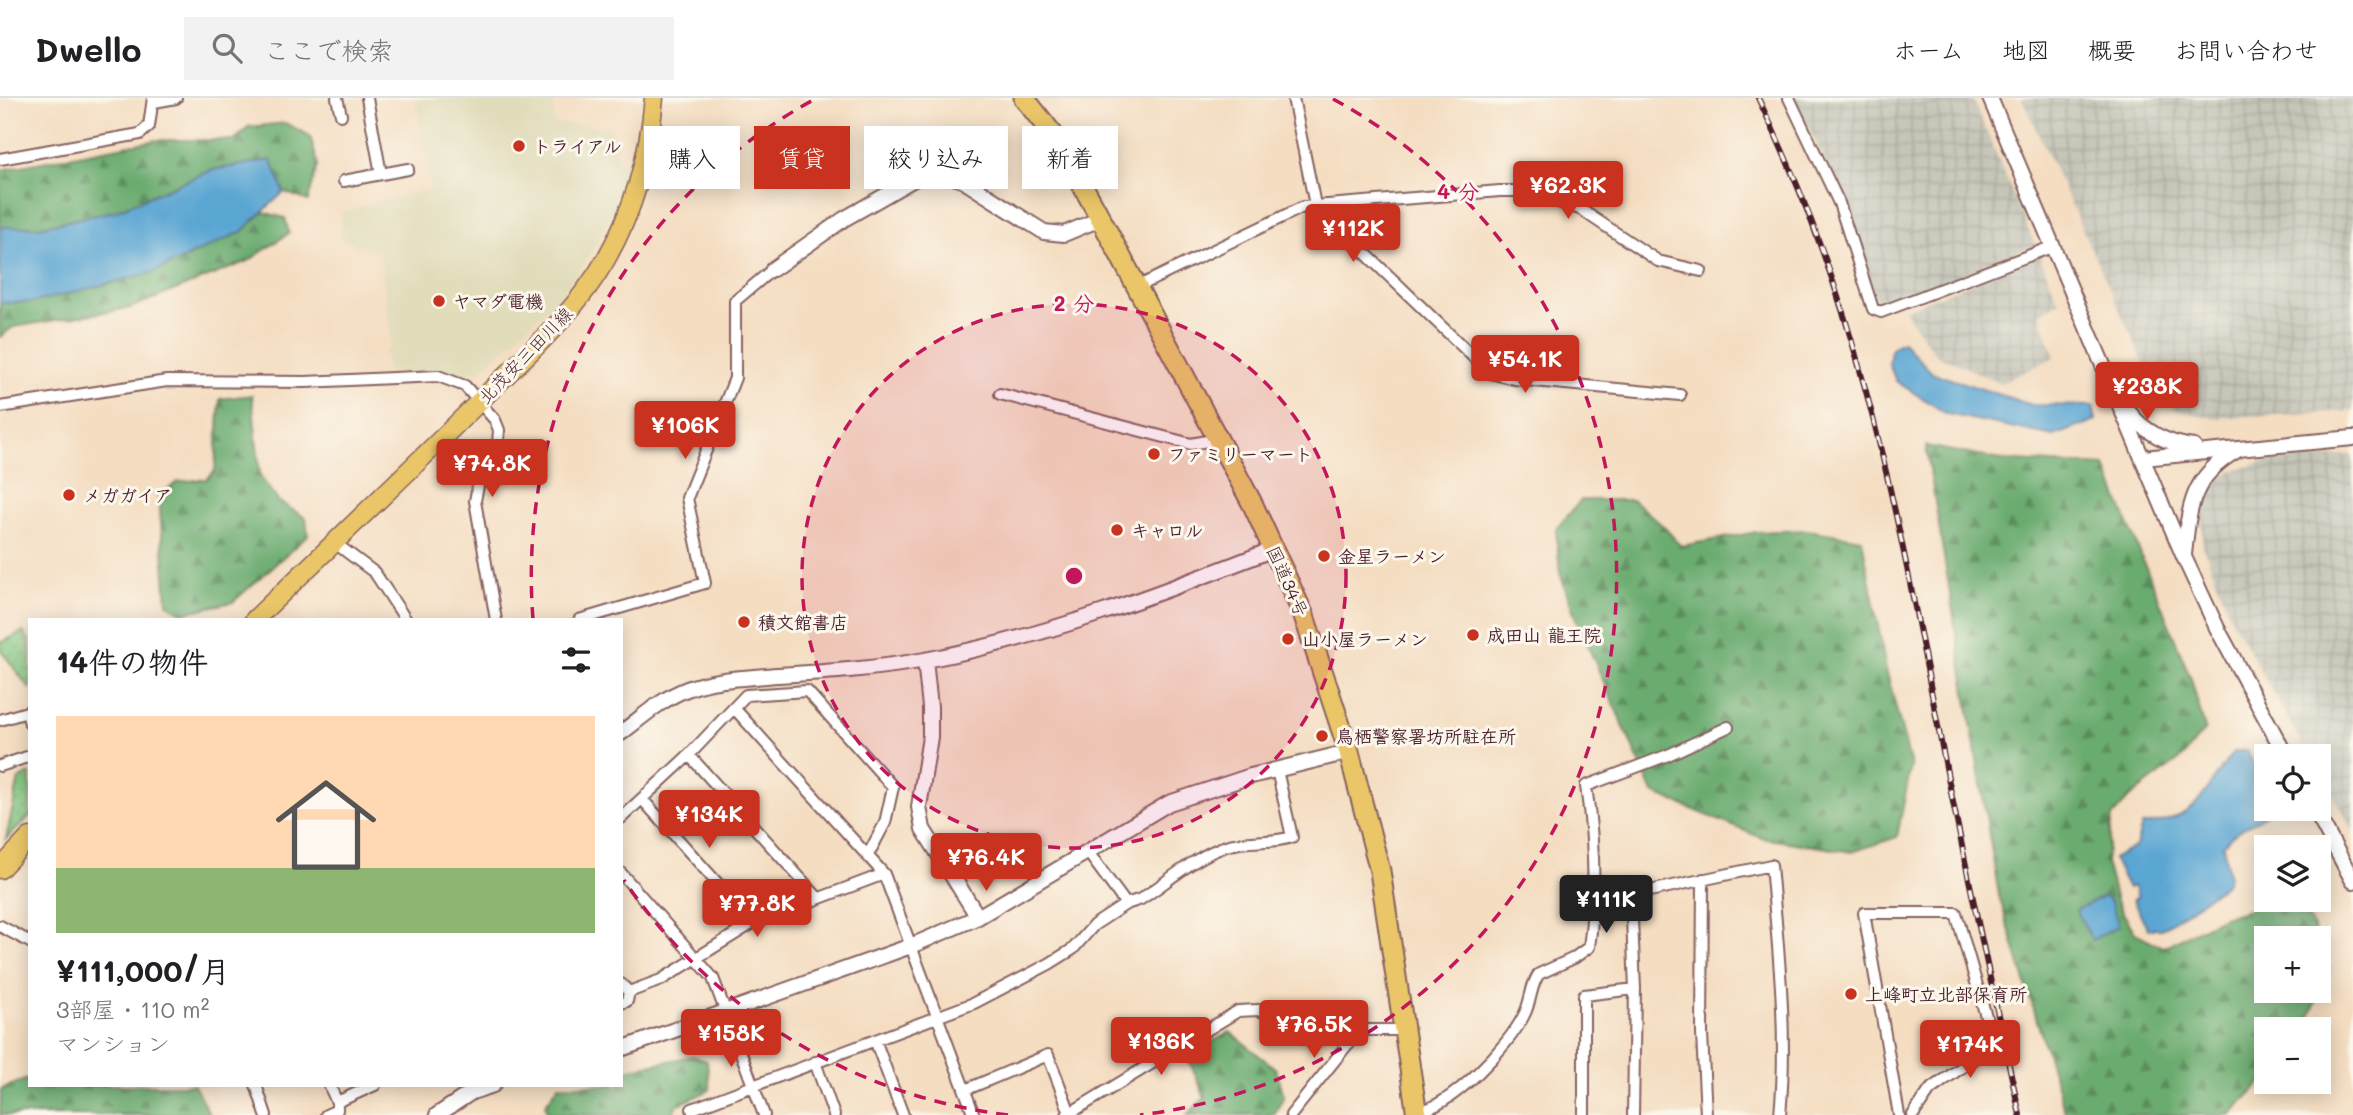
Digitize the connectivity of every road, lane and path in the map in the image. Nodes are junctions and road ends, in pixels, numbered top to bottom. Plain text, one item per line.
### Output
1 (176, 98) edge
2 (337, 98) edge
3 (367, 98) edge
4 (654, 98) edge
5 (1024, 98) edge
6 (1293, 98) edge
7 (1789, 98) edge
8 (1990, 98) edge
9 (153, 100) edge
10 (341, 115) dead end
11 (0, 159) edge
12 (408, 169) dead end
13 (381, 174) junction
14 (344, 181) dead end
15 (1315, 205) junction
16 (1100, 219) junction
17 (2054, 246) junction
18 (773, 269) joint
19 (1701, 271) dead end
20 (1137, 287) junction
21 (1000, 394) dead end
22 (1681, 395) dead end
23 (2118, 398) junction
24 (478, 403) junction
25 (0, 407) edge
26 (2353, 438) edge
27 (1218, 439) junction
28 (2240, 449) junction
29 (2221, 450) junction
30 (2143, 458) junction
31 (335, 543) junction
32 (1274, 549) junction
33 (2184, 557) junction
34 (256, 618) edge
35 (405, 618) edge
36 (496, 618) edge
37 (586, 618) edge
38 (925, 660) junction
39 (734, 708) junction
40 (28, 716) edge
41 (0, 720) edge
42 (1728, 727) dead end
43 (623, 732) edge
44 (2280, 744) edge
45 (1349, 752) junction
46 (689, 755) junction
47 (28, 757) edge
48 (0, 766) edge
49 (1277, 770) junction
50 (642, 799) junction
51 (623, 816) edge
52 (2321, 821) edge
53 (28, 839) edge
54 (1087, 851) junction
55 (868, 855) junction
56 (0, 869) edge
57 (884, 874) junction
58 (623, 875) edge
59 (1703, 879) junction
60 (2353, 881) edge
61 (818, 898) junction
62 (1126, 904) junction
63 (978, 917) junction
64 (753, 923) junction
65 (0, 926) edge
66 (28, 941) edge
67 (911, 946) junction
68 (698, 957) junction
69 (625, 988) edge
70 (1635, 989) junction
71 (728, 1013) junction
72 (937, 1017) junction
73 (1364, 1029) junction
74 (1404, 1030) junction
75 (875, 1040) junction
76 (623, 1045) edge
77 (815, 1062) junction
78 (753, 1085) junction
79 (258, 1087) edge
80 (330, 1087) edge
81 (371, 1087) edge
82 (487, 1087) edge
83 (964, 1090) junction
84 (337, 1102) junction
85 (1069, 1114) edge
86 (1417, 1114) edge
87 (266, 1115) edge
88 (326, 1115) edge
89 (437, 1115) edge
90 (694, 1115) edge
91 (765, 1115) edge
92 (834, 1115) edge
93 (902, 1115) edge
94 (974, 1115) edge
95 (1291, 1115) edge
96 (1584, 1115) edge
97 (1633, 1115) edge
98 (1706, 1115) edge
99 (1780, 1115) edge
100 (1899, 1115) edge
101 (1913, 1115) edge

1 - 9 street
2 - 10 street
3 - 13 street
4 - 24 main road, 北茂安三田川線
5 - 16 highway, 国道34号
6 - 15 street
7 - 17 street
8 - 17 street
9 - 11 street
12 - 13 street
13 - 14 street
15 - 19 street
15 - 20 street
15 - 22 street
16 - 18 street
16 - 20 highway, 国道34号
17 - 23 street
18 - 37 street
20 - 27 highway, 国道34号
21 - 27 street
23 - 29 street
23 - 30 street
24 - 25 street
24 - 31 main road, 北茂安三田川線
24 - 36 street
26 - 28 street
27 - 32 highway, 国道34号
28 - 29 street
28 - 33 street
29 - 30 street
30 - 33 street
31 - 34 main road, 北茂安三田川線
31 - 35 street
32 - 38 street
32 - 45 highway, 国道34号
33 - 44 street
38 - 43 street
38 - 63 street
39 - 46 street
39 - 55 street
39 - 55 street
40 - 41 street
42 - 86 street
45 - 49 street
45 - 74 highway, 国道34号
46 - 50 street
46 - 61 street
47 - 48 street
49 - 54 street
49 - 62 street
50 - 51 street
50 - 64 street
52 - 60 street
53 - 56 main road
54 - 62 street
54 - 63 street
55 - 57 street
57 - 61 street
57 - 67 street
58 - 68 street
59 - 70 street
59 - 98 street
59 - 99 street
61 - 64 street
62 - 72 street
63 - 67 street
64 - 68 street
65 - 66 street
67 - 71 street
67 - 72 street
68 - 69 street
68 - 71 street
70 - 96 street
70 - 97 street
71 - 76 street
71 - 78 street
72 - 75 street
72 - 83 street
73 - 74 street
73 - 85 street
73 - 95 street
74 - 86 highway, 国道34号
75 - 77 street
75 - 93 street
77 - 78 street
77 - 92 street
78 - 90 street
78 - 91 street
79 - 87 street
80 - 84 street
81 - 84 street
82 - 89 street
83 - 85 street
83 - 94 street
84 - 88 street
100 - 101 street

